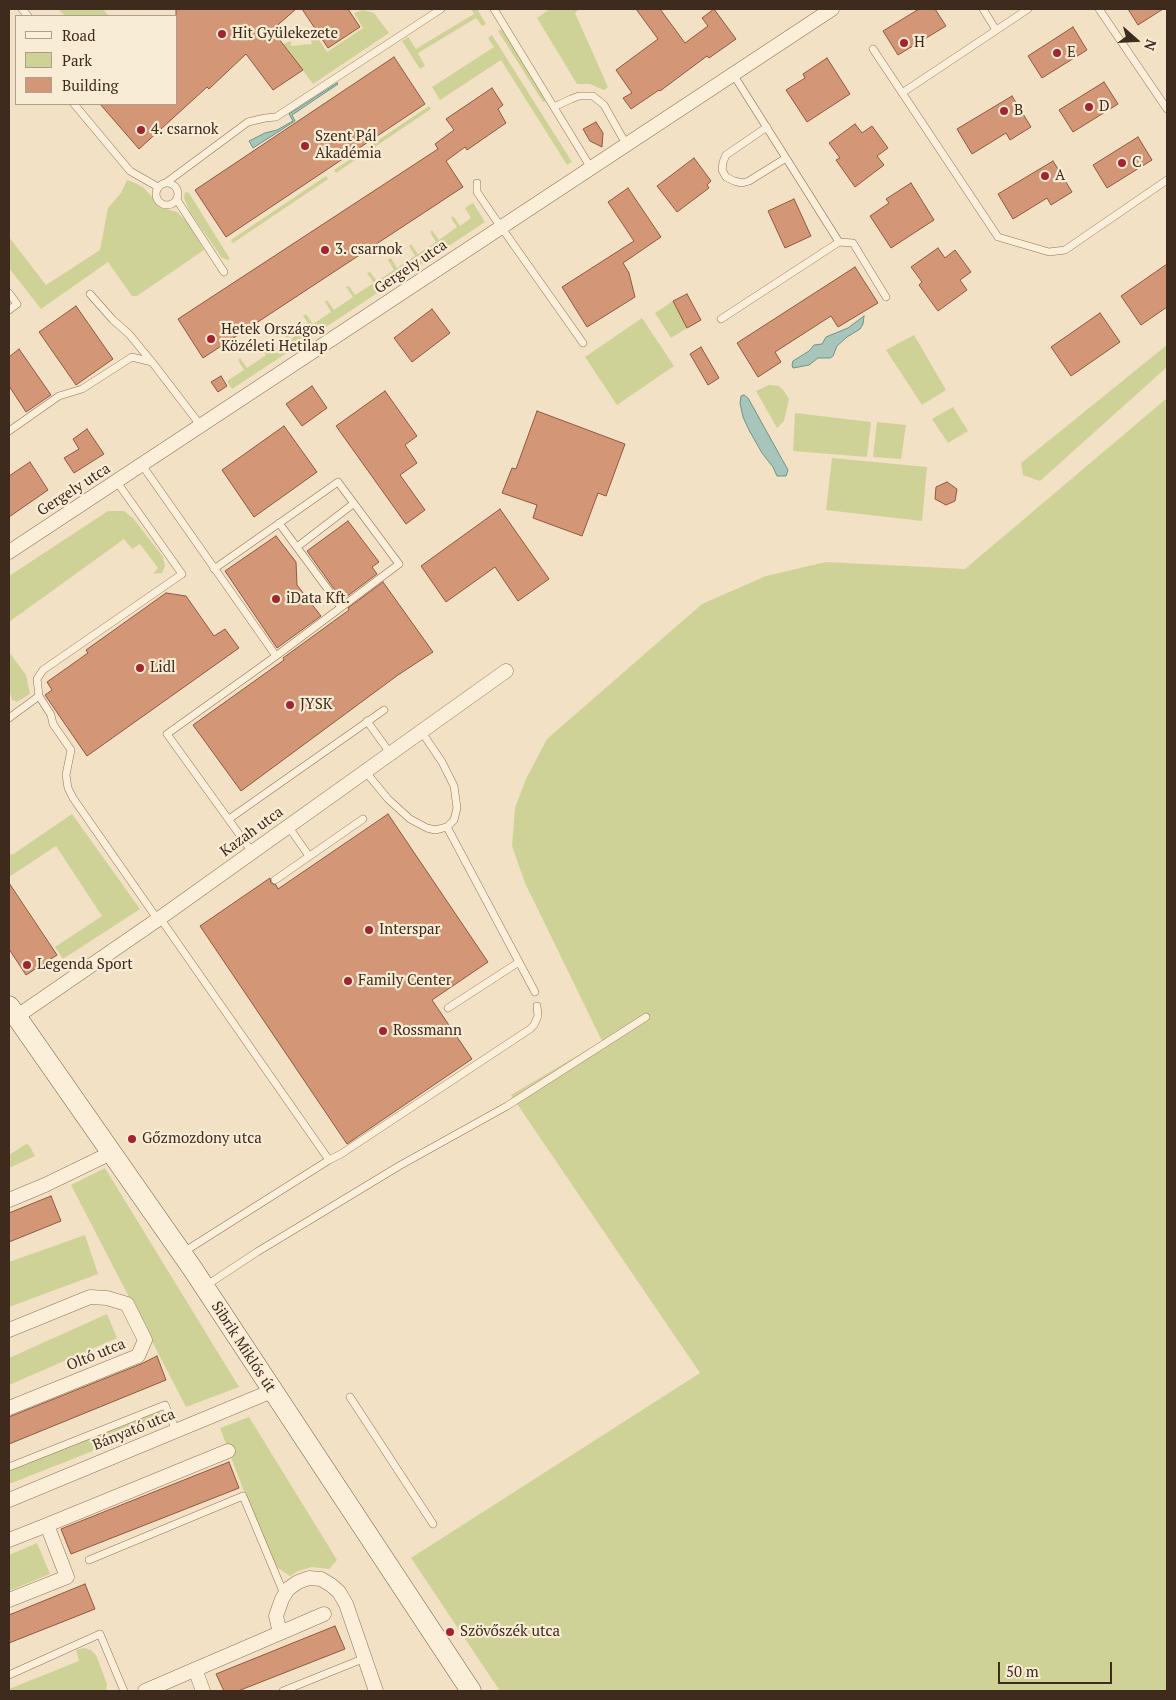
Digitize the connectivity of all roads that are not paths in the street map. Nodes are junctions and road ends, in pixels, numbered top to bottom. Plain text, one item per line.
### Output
1 (441, 9) edge
2 (494, 9) edge
3 (832, 9) edge
4 (983, 9) edge
5 (1028, 9) edge
6 (1099, 9) edge
7 (996, 30) junction
8 (873, 49) dead end
9 (733, 74) junction
10 (902, 93) junction
11 (75, 105) edge
12 (554, 107) junction
13 (1167, 109) edge
14 (767, 127) junction
15 (626, 144) junction
16 (786, 158) junction
17 (591, 168) junction
18 (1167, 180) edge
19 (167, 182) junction
20 (477, 183) dead end
21 (158, 187) junction
22 (177, 200) junction
23 (500, 227) junction
24 (839, 242) junction
25 (224, 272) dead end
26 (9, 293) edge
27 (90, 294) dead end
28 (886, 296) dead end
29 (9, 310) edge
30 (721, 319) dead end
31 (583, 343) dead end
32 (152, 362) junction
33 (201, 426) junction
34 (9, 431) edge
35 (142, 465) junction
36 (117, 482) junction
37 (353, 504) junction
38 (279, 523) junction
39 (297, 547) junction
40 (9, 552) edge
41 (214, 569) junction
42 (341, 607) junction
43 (276, 656) junction
44 (506, 671) dead end
45 (39, 696) junction
46 (384, 710) dead end
47 (9, 718) edge
48 (367, 721) junction
49 (421, 731) junction
50 (390, 753) junction
51 (365, 771) junction
52 (228, 819) junction
53 (363, 820) dead end
54 (288, 826) junction
55 (447, 827) junction
56 (252, 852) junction
57 (309, 856) junction
58 (275, 880) dead end
59 (159, 919) junction
60 (518, 962) junction
61 (535, 992) dead end
62 (537, 1006) dead end
63 (448, 1008) dead end
64 (12, 1012) edge
65 (646, 1017) dead end
66 (111, 1153) junction
67 (329, 1160) junction
68 (9, 1200) edge
69 (182, 1253) junction
70 (204, 1287) junction
71 (9, 1330) edge
72 (272, 1390) junction
73 (350, 1397) dead end
74 (9, 1408) edge
75 (176, 1430) junction
76 (228, 1451) dead end
77 (9, 1467) edge
78 (9, 1500) edge
79 (433, 1524) dead end
80 (47, 1525) junction
81 (9, 1540) edge
82 (89, 1560) dead end
83 (284, 1595) junction
84 (9, 1600) edge
85 (324, 1614) dead end
86 (280, 1633) junction
87 (365, 1658) junction
88 (195, 1669) junction
89 (9, 1675) edge
90 (124, 1691) edge
91 (145, 1691) edge
92 (203, 1691) edge
93 (282, 1691) edge
94 (376, 1691) edge
95 (471, 1691) edge

1 - 19 lane
2 - 12 lane
3 - 9 street, Gergely utca
4 - 7 lane
5 - 7 lane
6 - 13 lane
7 - 10 lane
8 - 10 lane
9 - 14 lane
9 - 15 street, Gergely utca
10 - 18 lane
11 - 21 lane
12 - 15 lane
12 - 17 lane
14 - 16 lane
14 - 16 lane
15 - 17 street, Gergely utca
16 - 24 lane
17 - 23 street, Gergely utca
19 - 21 lane
19 - 22 lane
20 - 23 lane
21 - 22 lane
22 - 25 lane
23 - 31 lane
23 - 33 street, Gergely utca
24 - 28 lane
24 - 30 lane
26 - 29 lane
27 - 32 lane
32 - 33 lane
32 - 34 lane
33 - 35 street, Gergely utca
35 - 36 street, Gergely utca
35 - 41 lane
36 - 40 street, Gergely utca
36 - 45 lane
37 - 38 lane
37 - 39 lane
37 - 42 lane
38 - 39 lane
38 - 41 lane
39 - 42 lane
41 - 43 lane
42 - 43 lane
43 - 52 lane
44 - 49 street, Kazah utca
45 - 47 lane
45 - 59 lane
46 - 48 lane
48 - 50 lane
48 - 52 lane
49 - 50 street, Kazah utca
49 - 55 lane
50 - 51 street, Kazah utca
51 - 54 street, Kazah utca
51 - 55 lane
52 - 56 lane
53 - 57 lane
54 - 56 street, Kazah utca
54 - 57 lane
55 - 60 lane
56 - 59 street, Kazah utca
57 - 58 lane
59 - 64 street, Kazah utca
59 - 67 lane
60 - 61 lane
60 - 63 lane
62 - 67 lane
64 - 66 street, Sibrik Miklós út
65 - 70 lane
66 - 68 street
66 - 69 street, Sibrik Miklós út
67 - 69 lane
69 - 70 street, Sibrik Miklós út
70 - 72 street, Sibrik Miklós út
71 - 74 street, Oltó utca
72 - 75 street, Bányató utca
72 - 95 street, Sibrik Miklós út
73 - 79 lane
75 - 77 lane
75 - 78 street, Bányató utca
76 - 80 street
80 - 81 street
80 - 84 street
82 - 83 lane
83 - 86 street
83 - 87 street
85 - 86 street
86 - 88 street
87 - 93 lane
87 - 94 street
88 - 91 street
88 - 92 street
89 - 90 lane

